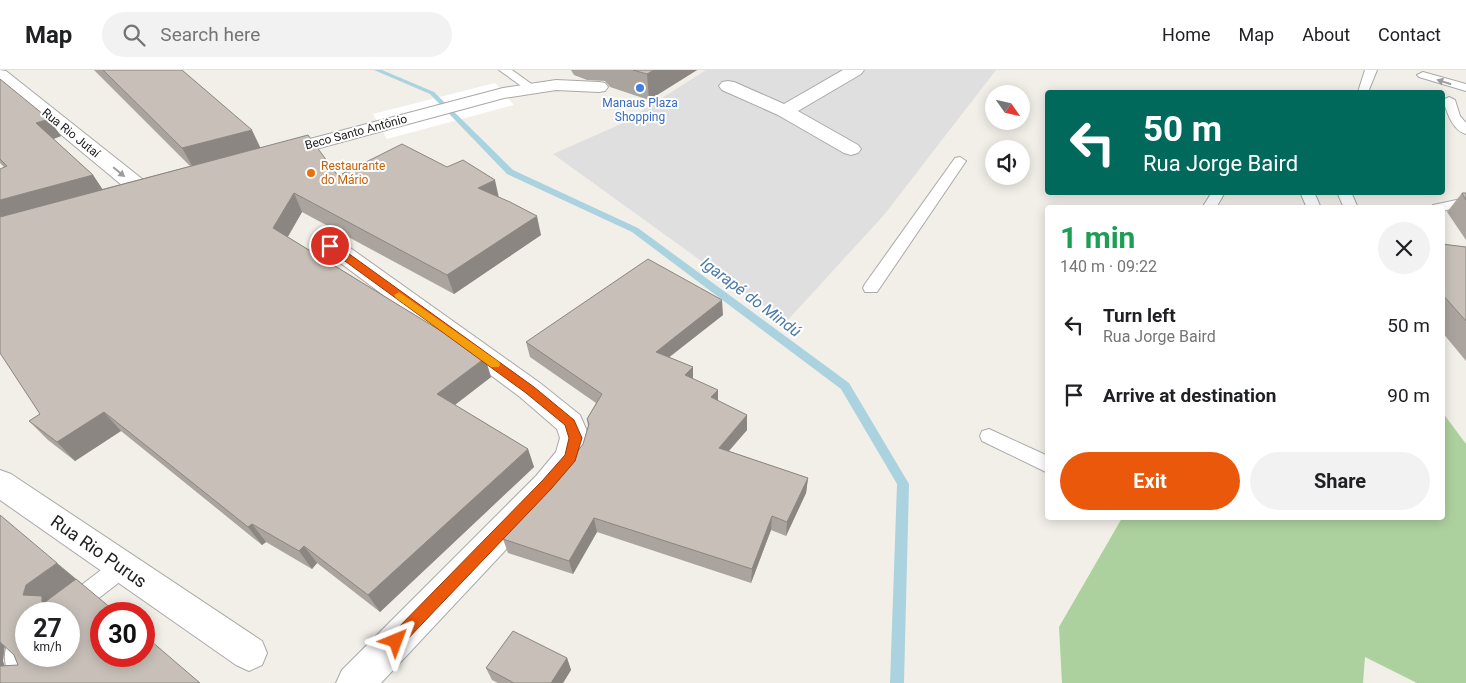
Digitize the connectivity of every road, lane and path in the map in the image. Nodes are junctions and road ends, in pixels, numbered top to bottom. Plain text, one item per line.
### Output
1 (505, 70) edge
2 (856, 70) edge
3 (1371, 70) edge
4 (0, 75) edge
5 (1423, 76) edge
6 (728, 86) dead end
7 (599, 87) dead end
8 (531, 88) junction
9 (1466, 88) edge
10 (1364, 90) edge
11 (1466, 96) edge
12 (1446, 101) edge
13 (785, 111) junction
14 (821, 114) junction
15 (1466, 130) edge
16 (851, 149) dead end
17 (258, 159) edge
18 (960, 162) dead end
19 (143, 191) edge
20 (1466, 202) edge
21 (1445, 206) edge
22 (330, 246) dead end
23 (871, 288) dead end
24 (989, 436) dead end
25 (1045, 464) edge
26 (0, 483) edge
27 (122, 567) junction
28 (77, 602) edge
29 (15, 653) edge
30 (248, 653) dead end
31 (15, 667) edge
32 (15, 667) edge
33 (32, 683) edge
34 (355, 683) edge

1 - 8 lane
2 - 13 street
2 - 14 street
3 - 10 lane
4 -> 19 street, Rua Rio Jutaí
9 -> 5 lane
6 - 13 street
7 - 8 street, Beco Santo Antônio
8 - 17 street, Beco Santo Antônio
11 - 12 lane
12 - 15 lane
13 - 14 street
14 - 16 street
18 - 23 lane
20 - 21 lane
22 - 34 street
24 - 25 lane
26 - 27 street, Rua Rio Purus
27 - 28 lane
27 - 30 street, Rua Rio Purus
29 - 31 lane
32 - 33 lane

